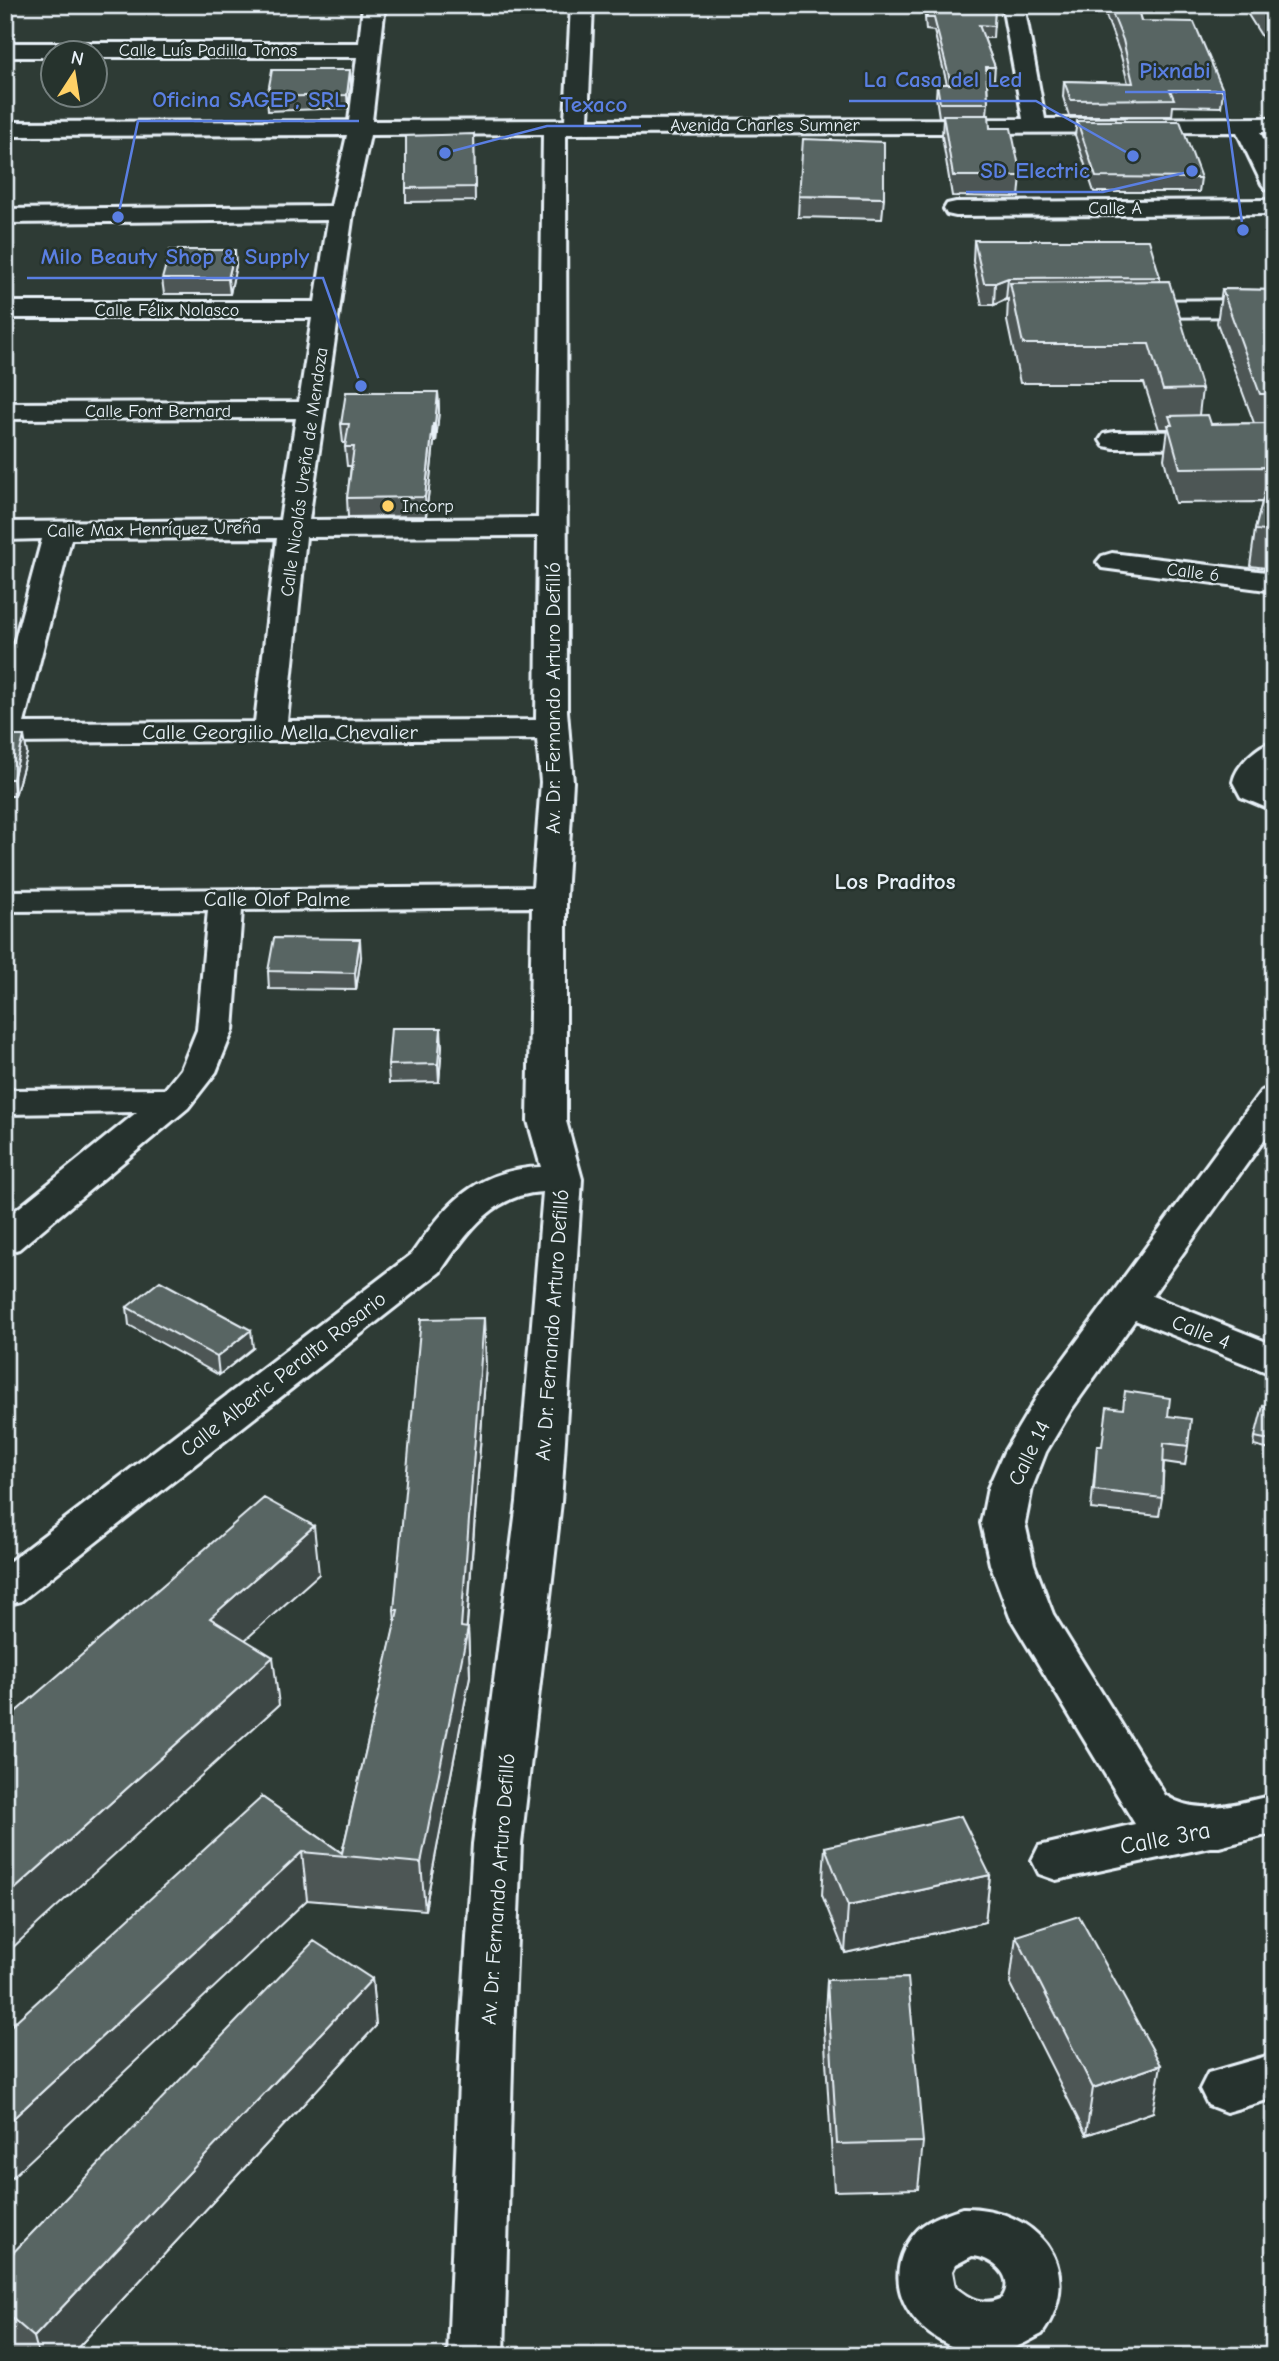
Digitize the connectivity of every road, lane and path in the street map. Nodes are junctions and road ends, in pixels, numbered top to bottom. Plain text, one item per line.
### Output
1 (374, 5) edge
2 (582, 5) edge
3 (1013, 5) edge
4 (5, 50) edge
5 (369, 50) junction
6 (1035, 124) junction
7 (1274, 124) edge
8 (1245, 125) junction
9 (566, 126) junction
10 (360, 128) junction
11 (5, 129) edge
12 (1274, 184) edge
13 (1274, 207) edge
14 (956, 209) dead end
15 (341, 214) junction
16 (5, 216) edge
17 (1274, 308) edge
18 (1098, 309) edge
19 (5, 310) edge
20 (328, 310) junction
21 (311, 410) junction
22 (5, 411) edge
23 (1274, 439) edge
24 (1114, 440) dead end
25 (554, 527) junction
26 (293, 528) junction
27 (5, 531) edge
28 (59, 531) junction
29 (1112, 562) dead end
30 (1274, 582) edge
31 (554, 729) junction
32 (271, 732) junction
33 (6, 733) edge
34 (1274, 751) edge
35 (1274, 801) edge
36 (549, 897) junction
37 (226, 899) junction
38 (5, 901) edge
39 (1274, 1099) edge
40 (175, 1100) junction
41 (5, 1102) edge
42 (563, 1179) junction
43 (5, 1240) edge
44 (1128, 1302) junction
45 (1274, 1361) edge
46 (5, 1589) edge
47 (1274, 1814) edge
48 (1219, 1828) junction
49 (1056, 1860) dead end
50 (476, 2356) edge

1 - 5 street, Calle Nicolás Ureña de Mendoza
2 - 9 street, Av. Dr. Fernando Arturo Defilló
3 - 6 street
4 - 5 street, Calle Luís Padilla Tonos
5 - 10 street, Calle Nicolás Ureña de Mendoza
6 - 8 street, Avenida Charles Sumner
6 - 9 street, Avenida Charles Sumner
7 - 8 street, Avenida Charles Sumner
8 - 12 street
9 - 10 street, Avenida Charles Sumner
9 - 25 street, Av. Dr. Fernando Arturo Defilló
10 - 11 street, Avenida Charles Sumner
10 - 15 street, Calle Nicolás Ureña de Mendoza
13 - 14 street, Calle A
15 - 16 street
15 - 20 street, Calle Nicolás Ureña de Mendoza
17 - 18 street
19 - 20 street, Calle Félix Nolasco
20 - 21 street, Calle Nicolás Ureña de Mendoza
21 - 22 street, Calle Font Bernard
21 - 26 street, Calle Nicolás Ureña de Mendoza
23 - 24 street
25 - 26 street, Calle Max Henríquez Ureña
25 - 31 street, Av. Dr. Fernando Arturo Defilló
26 - 28 street, Calle Max Henríquez Ureña
26 - 32 street, Calle Nicolás Ureña de Mendoza
27 - 28 street, Calle Max Henríquez Ureña
28 - 33 street
29 - 30 street, Calle 6
31 - 32 street, Calle Georgilio Mella Chevalier
31 - 36 street, Av. Dr. Fernando Arturo Defilló
32 - 33 street, Calle Georgilio Mella Chevalier
34 - 35 street
36 - 37 street, Calle Olof Palme
36 - 42 street, Av. Dr. Fernando Arturo Defilló
37 - 38 street, Calle Olof Palme
37 - 40 street
39 - 44 street, Calle 14
40 - 41 street
40 - 43 street
42 - 46 street, Calle Alberic Peralta Rosario
42 - 50 street, Av. Dr. Fernando Arturo Defilló
44 - 45 street, Calle 4
44 - 48 street, Calle 14
47 - 48 street, Calle 3ra
48 - 49 street, Calle 3ra

